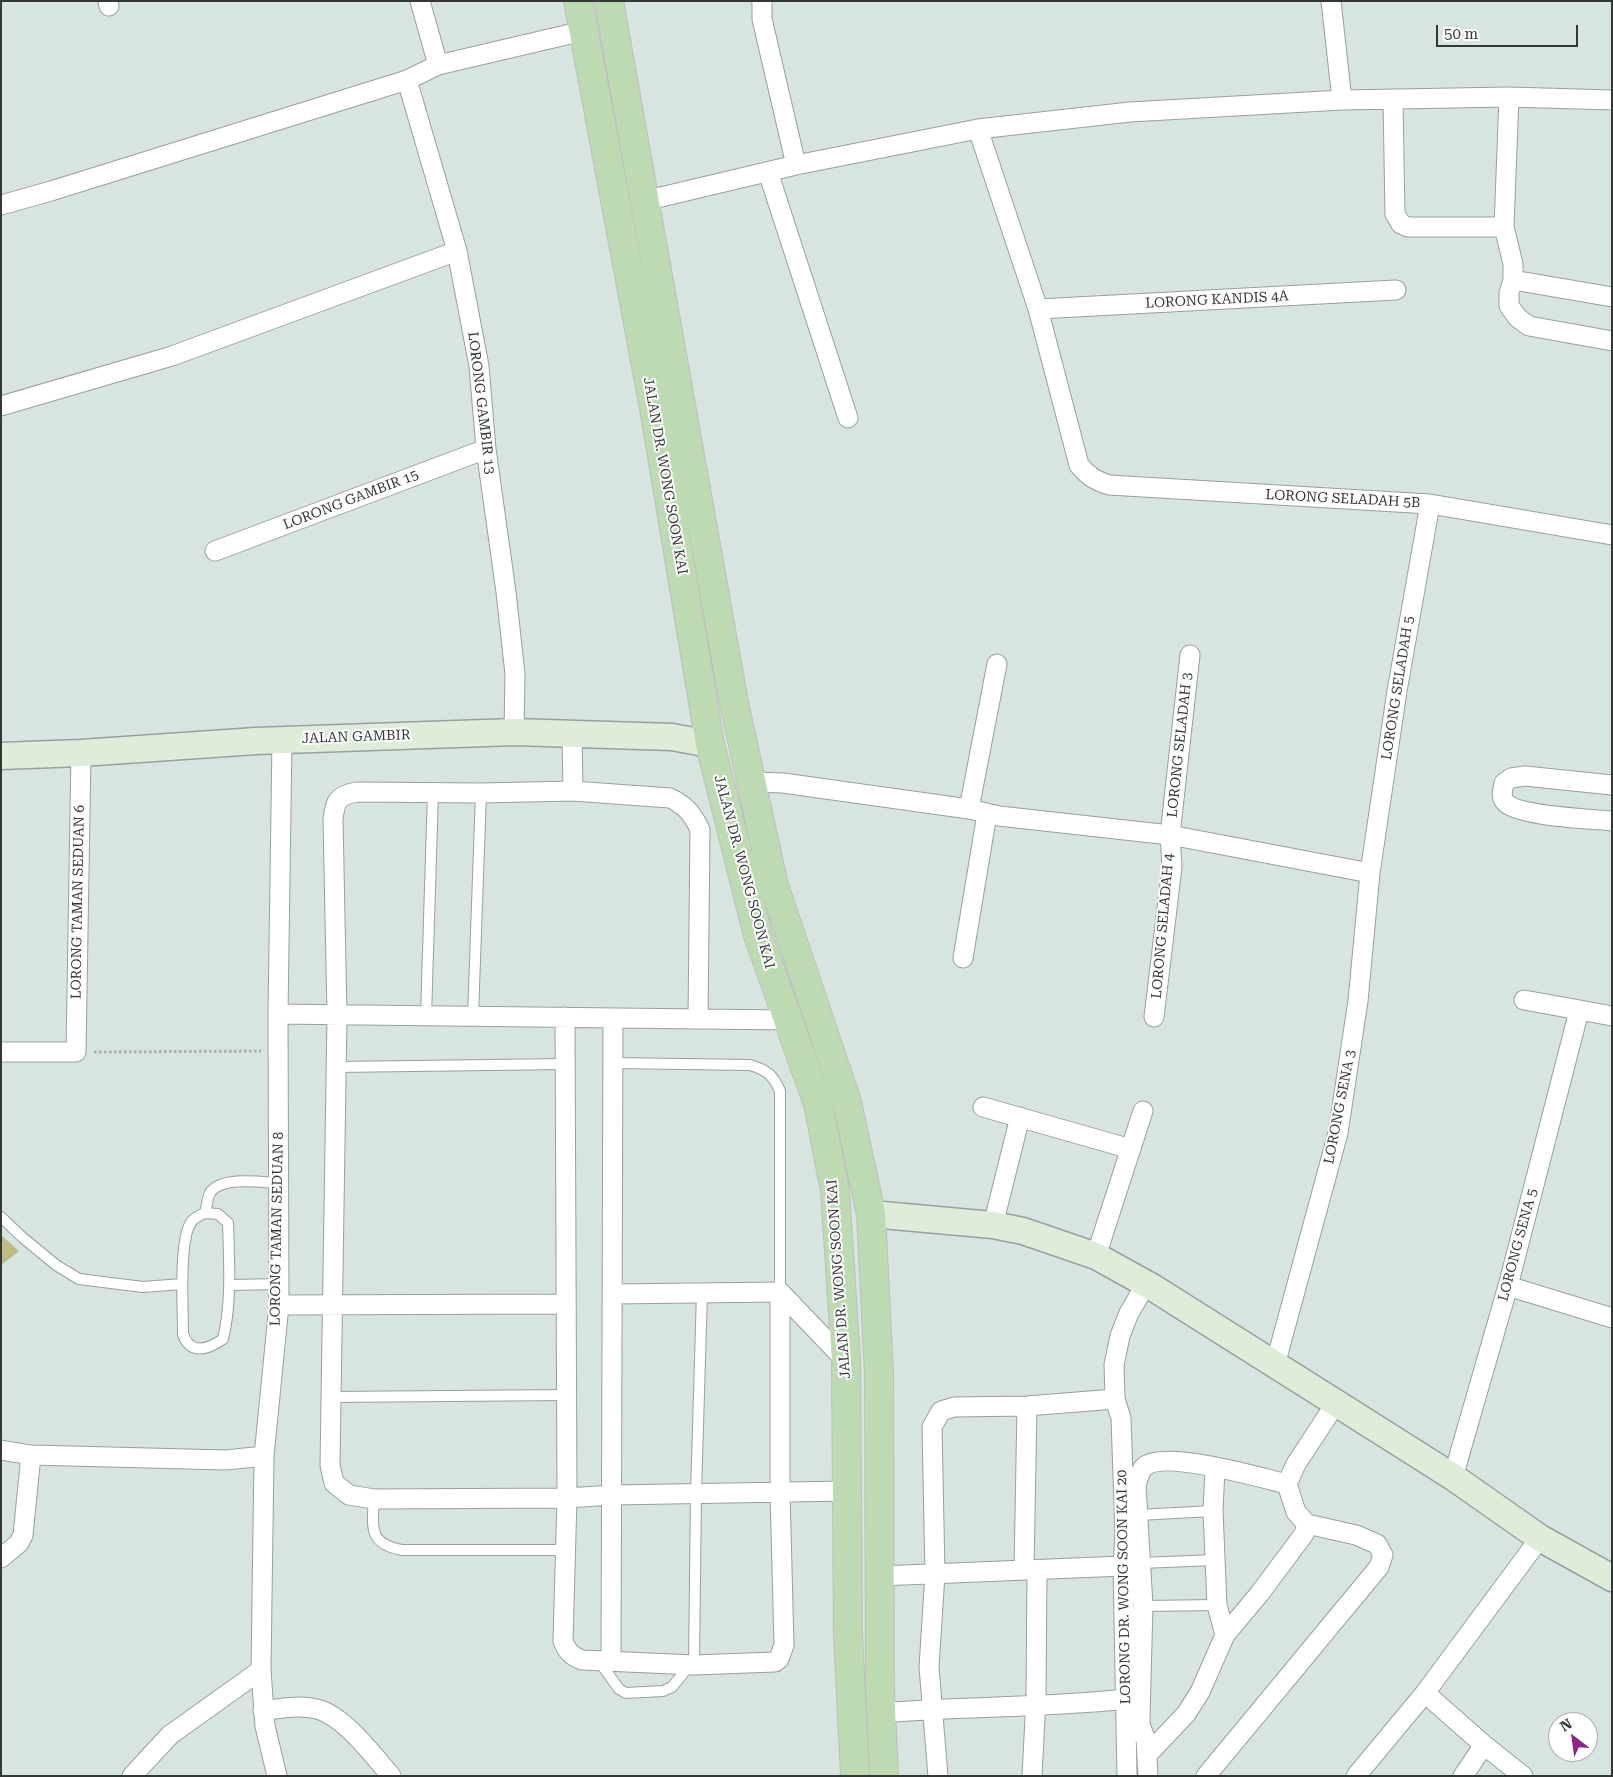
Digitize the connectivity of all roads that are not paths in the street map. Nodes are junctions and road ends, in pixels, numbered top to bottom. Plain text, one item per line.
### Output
1 (420, 1) edge
2 (578, 1) edge
3 (609, 1) edge
4 (762, 1) edge
5 (1331, 1) edge
6 (583, 31) junction
7 (438, 65) junction
8 (407, 80) junction
9 (1510, 98) junction
10 (1393, 99) junction
11 (1342, 100) junction
12 (1612, 100) edge
13 (978, 129) junction
14 (796, 165) junction
15 (768, 172) junction
16 (644, 201) junction
17 (1, 205) edge
18 (1504, 228) junction
19 (457, 251) junction
20 (1513, 280) junction
21 (1396, 290) dead end
22 (1612, 297) edge
23 (1038, 309) junction
24 (1612, 342) edge
25 (1, 406) edge
26 (848, 418) dead end
27 (486, 448) junction
28 (1430, 504) junction
29 (1612, 536) edge
30 (215, 551) dead end
31 (1190, 654) dead end
32 (997, 664) dead end
33 (514, 721) junction
34 (572, 734) junction
35 (282, 740) junction
36 (710, 744) junction
37 (81, 753) junction
38 (1, 756) edge
39 (752, 782) junction
40 (1612, 785) edge
41 (573, 791) junction
42 (433, 792) junction
43 (481, 793) junction
44 (978, 811) junction
45 (1612, 822) edge
46 (1170, 835) junction
47 (1370, 873) junction
48 (963, 958) dead end
49 (1524, 1000) dead end
50 (1579, 1011) junction
51 (278, 1014) junction
52 (337, 1015) junction
53 (426, 1016) junction
54 (473, 1016) junction
55 (1612, 1016) edge
56 (565, 1017) junction
57 (1154, 1017) dead end
58 (613, 1018) junction
59 (698, 1019) junction
60 (788, 1020) junction
61 (1, 1052) edge
62 (613, 1063) junction
63 (566, 1064) junction
64 (336, 1067) junction
65 (982, 1107) dead end
66 (1143, 1111) dead end
67 (1020, 1117) junction
68 (1130, 1149) junction
69 (278, 1183) junction
70 (205, 1213) junction
71 (871, 1214) junction
72 (1, 1217) edge
73 (993, 1225) junction
74 (1096, 1256) junction
75 (182, 1284) junction
76 (279, 1284) junction
77 (1146, 1284) junction
78 (230, 1285) junction
79 (1508, 1286) junction
80 (780, 1292) junction
81 (702, 1293) junction
82 (612, 1294) junction
83 (566, 1304) junction
84 (279, 1305) junction
85 (333, 1305) junction
86 (1612, 1318) edge
87 (846, 1361) junction
88 (1275, 1365) junction
89 (567, 1395) junction
90 (332, 1396) junction
91 (1115, 1399) junction
92 (1336, 1402) junction
93 (1026, 1406) junction
94 (1, 1450) edge
95 (31, 1455) junction
96 (264, 1456) junction
97 (1215, 1468) junction
98 (1453, 1477) junction
99 (1287, 1484) junction
100 (847, 1490) junction
101 (780, 1492) junction
102 (696, 1493) junction
103 (612, 1495) junction
104 (567, 1498) junction
105 (374, 1499) junction
106 (1213, 1511) junction
107 (1138, 1515) junction
108 (1307, 1524) junction
109 (1540, 1538) junction
110 (566, 1550) junction
111 (1, 1558) edge
112 (1215, 1560) junction
113 (1132, 1565) junction
114 (1031, 1570) junction
115 (935, 1574) junction
116 (880, 1576) junction
117 (1612, 1578) edge
118 (1218, 1605) junction
119 (1142, 1606) junction
120 (1225, 1635) junction
121 (605, 1661) junction
122 (692, 1665) junction
123 (261, 1670) junction
124 (1425, 1693) junction
125 (1126, 1699) junction
126 (1036, 1706) junction
127 (932, 1709) junction
128 (264, 1711) junction
129 (881, 1713) junction
130 (1484, 1745) junction
131 (1147, 1755) junction
132 (132, 1776) edge
133 (277, 1776) edge
134 (391, 1776) edge
135 (855, 1776) edge
136 (884, 1776) edge
137 (938, 1776) edge
138 (1032, 1776) edge
139 (1127, 1776) edge
140 (1148, 1776) edge
141 (1206, 1776) edge
142 (1356, 1776) edge
143 (1464, 1776) edge
144 (1522, 1776) edge

1 - 7 street
2 - 6 main road, JALAN DR. WONG SOON KAI
3 - 16 main road, JALAN DR. WONG SOON KAI
4 - 14 street
5 - 11 street
6 - 7 street
6 - 36 main road, JALAN DR. WONG SOON KAI
7 - 8 street
8 - 17 street
8 - 19 street, LORONG GAMBIR 13
9 - 10 street
9 - 12 street
9 - 18 street
10 - 11 street
10 - 18 street
11 - 13 street
13 - 14 street
13 - 23 street
14 - 15 street
15 - 16 street
15 - 26 street
16 - 39 main road, JALAN DR. WONG SOON KAI
18 - 20 street
19 - 25 street
19 - 27 street, LORONG GAMBIR 13
20 - 22 street
20 - 24 street
21 - 23 street, LORONG KANDIS 4A
23 - 28 street, LORONG SELADAH 5B
27 - 30 street, LORONG GAMBIR 15
27 - 33 street, LORONG GAMBIR 13
28 - 29 street, LORONG SELADAH 5B
28 - 47 street, LORONG SELADAH 5
31 - 46 street, LORONG SELADAH 3
32 - 44 street
33 - 34 street, JALAN GAMBIR
33 - 35 street, JALAN GAMBIR
34 - 36 street, JALAN GAMBIR
34 - 41 street
35 - 37 street, JALAN GAMBIR
35 - 51 street, LORONG TAMAN SEDUAN 8
36 - 60 main road, JALAN DR. WONG SOON KAI
37 - 38 street, JALAN GAMBIR
37 - 61 street, LORONG TAMAN SEDUAN 6
39 - 44 street
39 - 71 main road, JALAN DR. WONG SOON KAI
40 - 45 street
41 - 43 street
41 - 59 street
42 - 43 street
42 - 52 street
42 - 53 lane
43 - 54 lane
44 - 46 street
44 - 48 street
46 - 47 street
46 - 57 street, LORONG SELADAH 4
47 - 88 street, LORONG SENA 3
49 - 50 street
50 - 55 street
50 - 79 street, LORONG SENA 5
51 - 52 street
51 - 69 street, LORONG TAMAN SEDUAN 8
52 - 53 street
52 - 64 street
53 - 54 street
54 - 56 street
56 - 58 street
56 - 63 street
58 - 59 street
58 - 62 street
59 - 60 street
60 - 87 main road, JALAN DR. WONG SOON KAI
62 - 80 lane
62 - 82 street
63 - 64 lane
63 - 83 street
64 - 85 street
65 - 67 street
66 - 68 street
67 - 68 street
67 - 73 street
68 - 74 street
69 - 70 lane
69 - 76 street, LORONG TAMAN SEDUAN 8
70 - 75 lane
70 - 78 lane
71 - 73 street
71 - 116 main road, JALAN DR. WONG SOON KAI
72 - 75 lane
73 - 74 street
74 - 77 street
75 - 78 lane
76 - 78 lane
76 - 84 street, LORONG TAMAN SEDUAN 8
77 - 88 street
77 - 91 street, LORONG DR. WONG SOON KAI 20
79 - 86 street
79 - 98 street, LORONG SENA 5
80 - 81 street
80 - 87 street
80 - 101 street
81 - 82 street
81 - 102 lane
82 - 103 street
83 - 85 street
83 - 89 street
84 - 85 street
84 - 96 street, LORONG TAMAN SEDUAN 8
85 - 90 street
87 - 100 main road, JALAN DR. WONG SOON KAI
88 - 92 street
89 - 90 lane
89 - 104 street
90 - 105 street
91 - 93 street
91 - 113 street, LORONG DR. WONG SOON KAI 20
92 - 98 street
92 - 99 street
93 - 114 street
93 - 115 street
94 - 95 street
95 - 96 street
95 - 111 street
96 - 123 street, LORONG TAMAN SEDUAN 8
97 - 99 street
97 - 106 street
97 - 107 street
98 - 109 street
99 - 108 street
100 - 101 street
100 - 135 main road, JALAN DR. WONG SOON KAI
101 - 102 street
101 - 122 street
102 - 103 street
102 - 122 lane
103 - 104 street
103 - 121 street
104 - 105 street
104 - 110 street
105 - 110 lane
106 - 107 lane
106 - 112 street
107 - 113 street
108 - 120 street
108 - 141 street
109 - 117 street
109 - 124 street
110 - 121 street
112 - 113 lane
112 - 118 street
113 - 114 street
113 - 119 street
113 - 125 street, LORONG DR. WONG SOON KAI 20
114 - 115 street
114 - 126 street
115 - 116 street
115 - 127 street
116 - 129 main road, JALAN DR. WONG SOON KAI
118 - 119 lane
118 - 120 street
119 - 131 street
120 - 131 street
121 - 122 street
121 - 122 lane
123 - 128 street, LORONG TAMAN SEDUAN 8
123 - 132 street
124 - 130 street
124 - 142 street
125 - 126 street
125 - 139 street, LORONG DR. WONG SOON KAI 20
126 - 127 street
126 - 138 street
127 - 129 street
127 - 137 street
128 - 133 street, LORONG TAMAN SEDUAN 8
128 - 134 street
129 - 136 main road, JALAN DR. WONG SOON KAI
130 - 143 street
130 - 144 street
131 - 140 street

